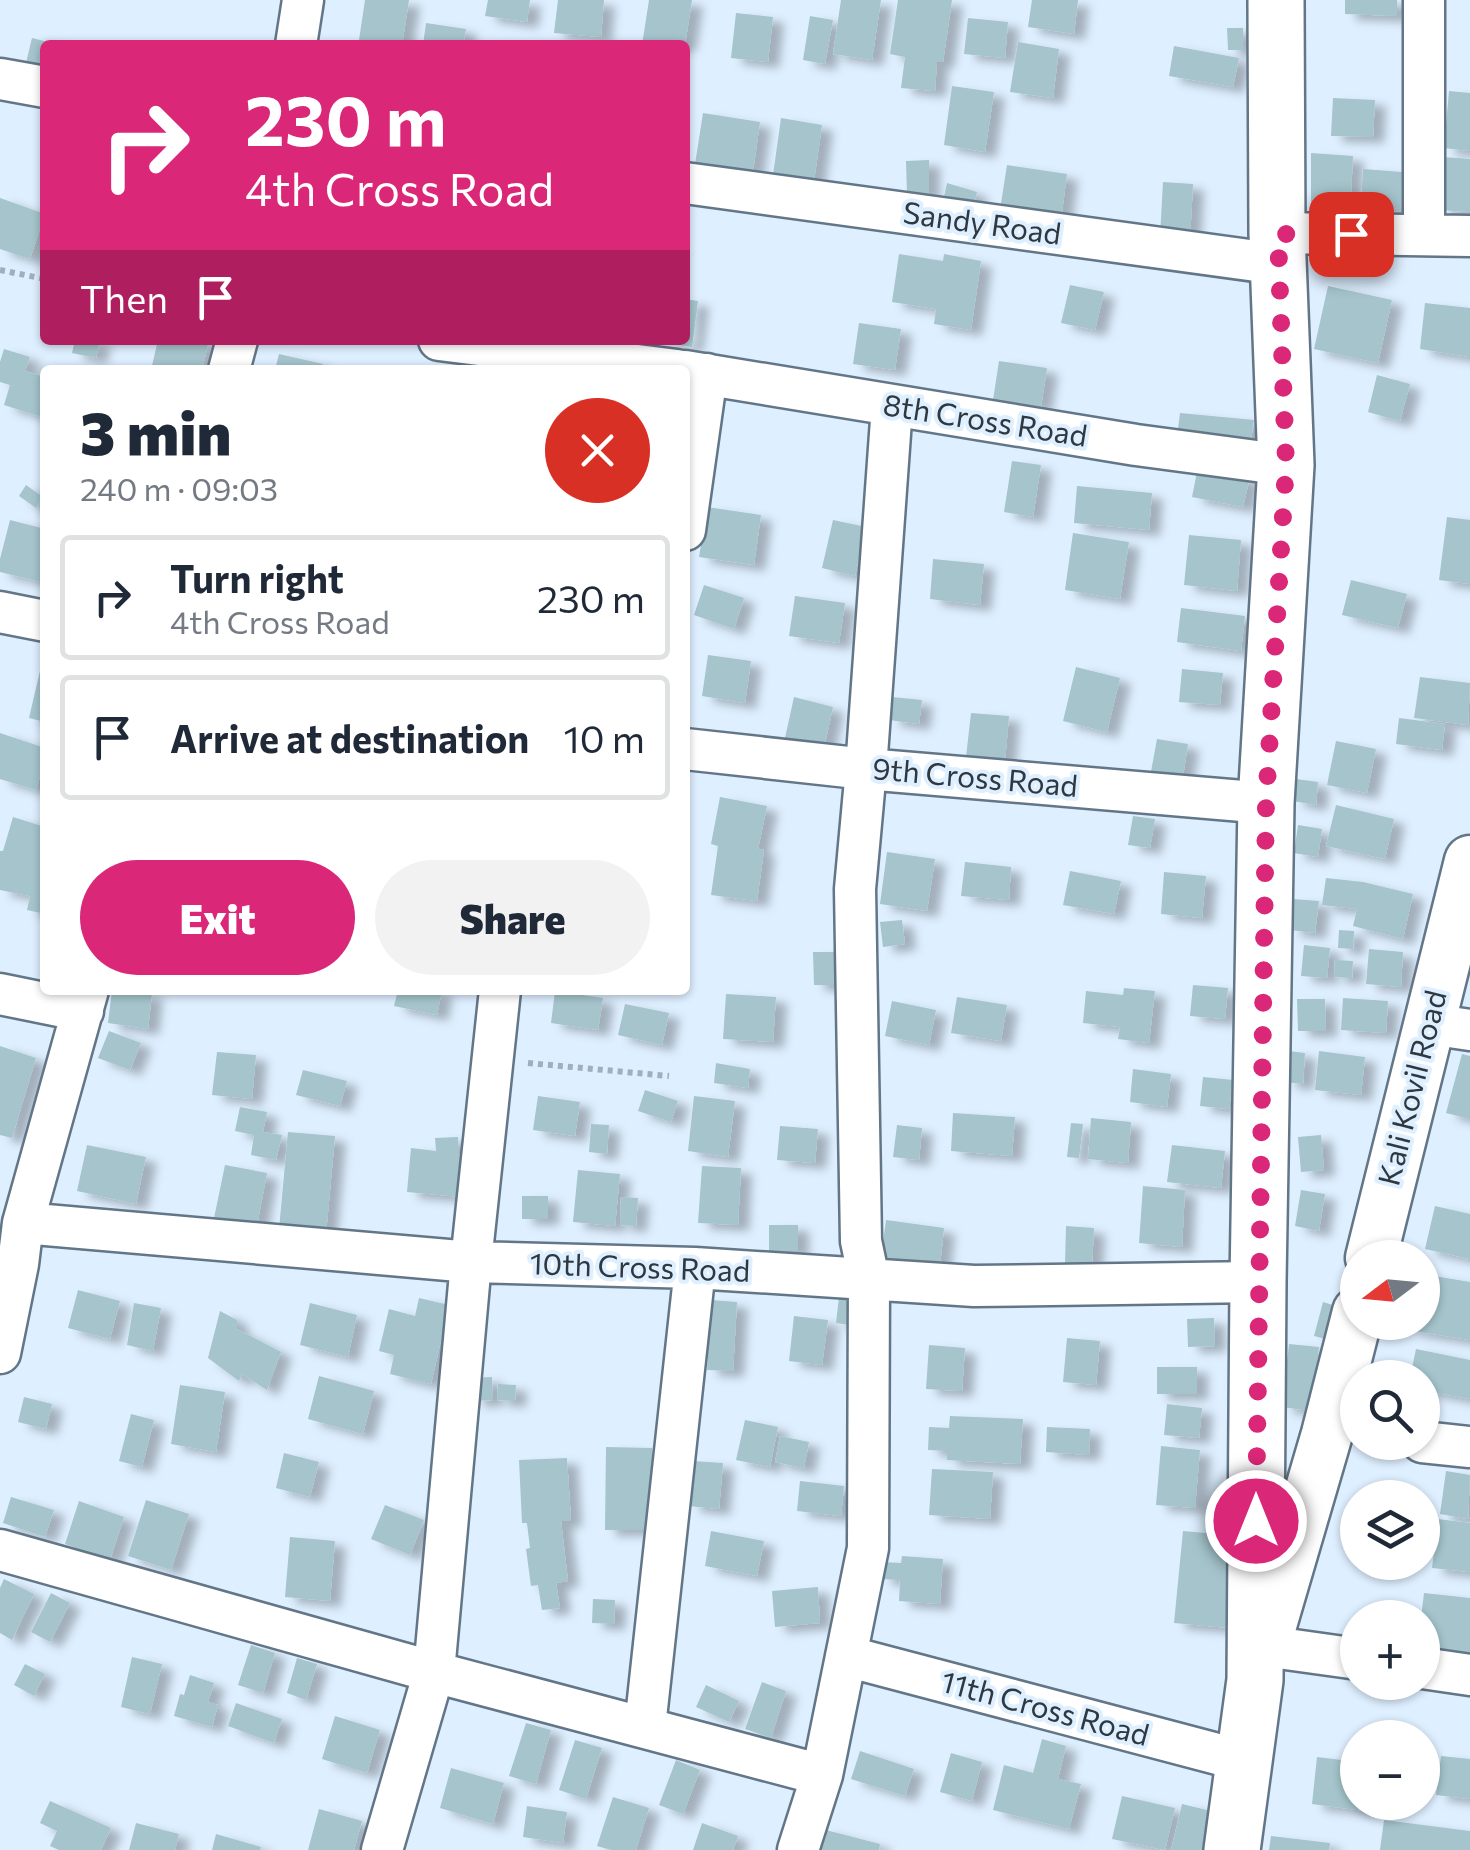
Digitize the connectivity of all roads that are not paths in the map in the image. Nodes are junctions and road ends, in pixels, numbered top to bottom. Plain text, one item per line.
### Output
1 (302, 0) edge
2 (1276, 0) edge
3 (1424, 0) edge
4 (297, 40) edge
5 (0, 79) edge
6 (40, 86) edge
7 (690, 184) edge
8 (1424, 235) junction
9 (1470, 236) edge
10 (1278, 249) junction
11 (479, 345) edge
12 (635, 365) edge
13 (690, 372) edge
14 (892, 406) junction
15 (1286, 465) junction
16 (0, 612) edge
17 (40, 619) edge
18 (690, 750) edge
19 (866, 769) junction
20 (1266, 802) junction
21 (1470, 861) edge
22 (0, 994) edge
23 (499, 995) edge
24 (85, 1000) edge
25 (1450, 1027) edge
26 (23, 1223) junction
27 (1377, 1240) edge
28 (471, 1262) junction
29 (694, 1268) junction
30 (869, 1279) junction
31 (1258, 1282) junction
32 (0, 1353) edge
33 (1340, 1441) edge
34 (1440, 1444) edge
35 (1470, 1447) edge
36 (0, 1550) edge
37 (846, 1656) junction
38 (1340, 1660) edge
39 (1260, 1663) junction
40 (1440, 1671) edge
41 (434, 1672) junction
42 (1470, 1675) edge
43 (644, 1727) junction
44 (1244, 1761) junction
45 (822, 1775) junction
46 (382, 1850) edge
47 (798, 1850) edge
48 (1232, 1850) edge

1 - 4 street
2 - 10 main road
3 - 8 street
5 - 6 street
7 - 10 street, Sandy Road
8 - 9 street, Sandy Road
8 - 10 street, Sandy Road
10 - 15 main road
11 - 12 street, 8th Cross Road
13 - 14 street, 8th Cross Road
14 - 15 street, 8th Cross Road
14 - 19 street
15 - 20 main road
16 - 17 street
18 - 19 street, 9th Cross Road
19 - 20 street, 9th Cross Road
19 - 30 street
20 - 31 main road
21 - 25 street, Kali Kovil Road
22 - 24 street
23 - 28 street
24 - 26 street
25 - 27 street, Kali Kovil Road
26 - 28 street, 10th Cross Road
26 - 32 street
28 - 29 street, 10th Cross Road
28 - 41 street
29 - 30 street, 10th Cross Road
29 - 43 street
30 - 31 street, 10th Cross Road
30 - 37 street
31 - 39 main road
33 - 39 street
34 - 35 street
36 - 41 street
37 - 44 street, 11th Cross Road
37 - 45 street
38 - 39 street
39 - 44 main road
40 - 42 street
41 - 43 street
41 - 46 street
43 - 45 street
44 - 48 main road
45 - 47 street

